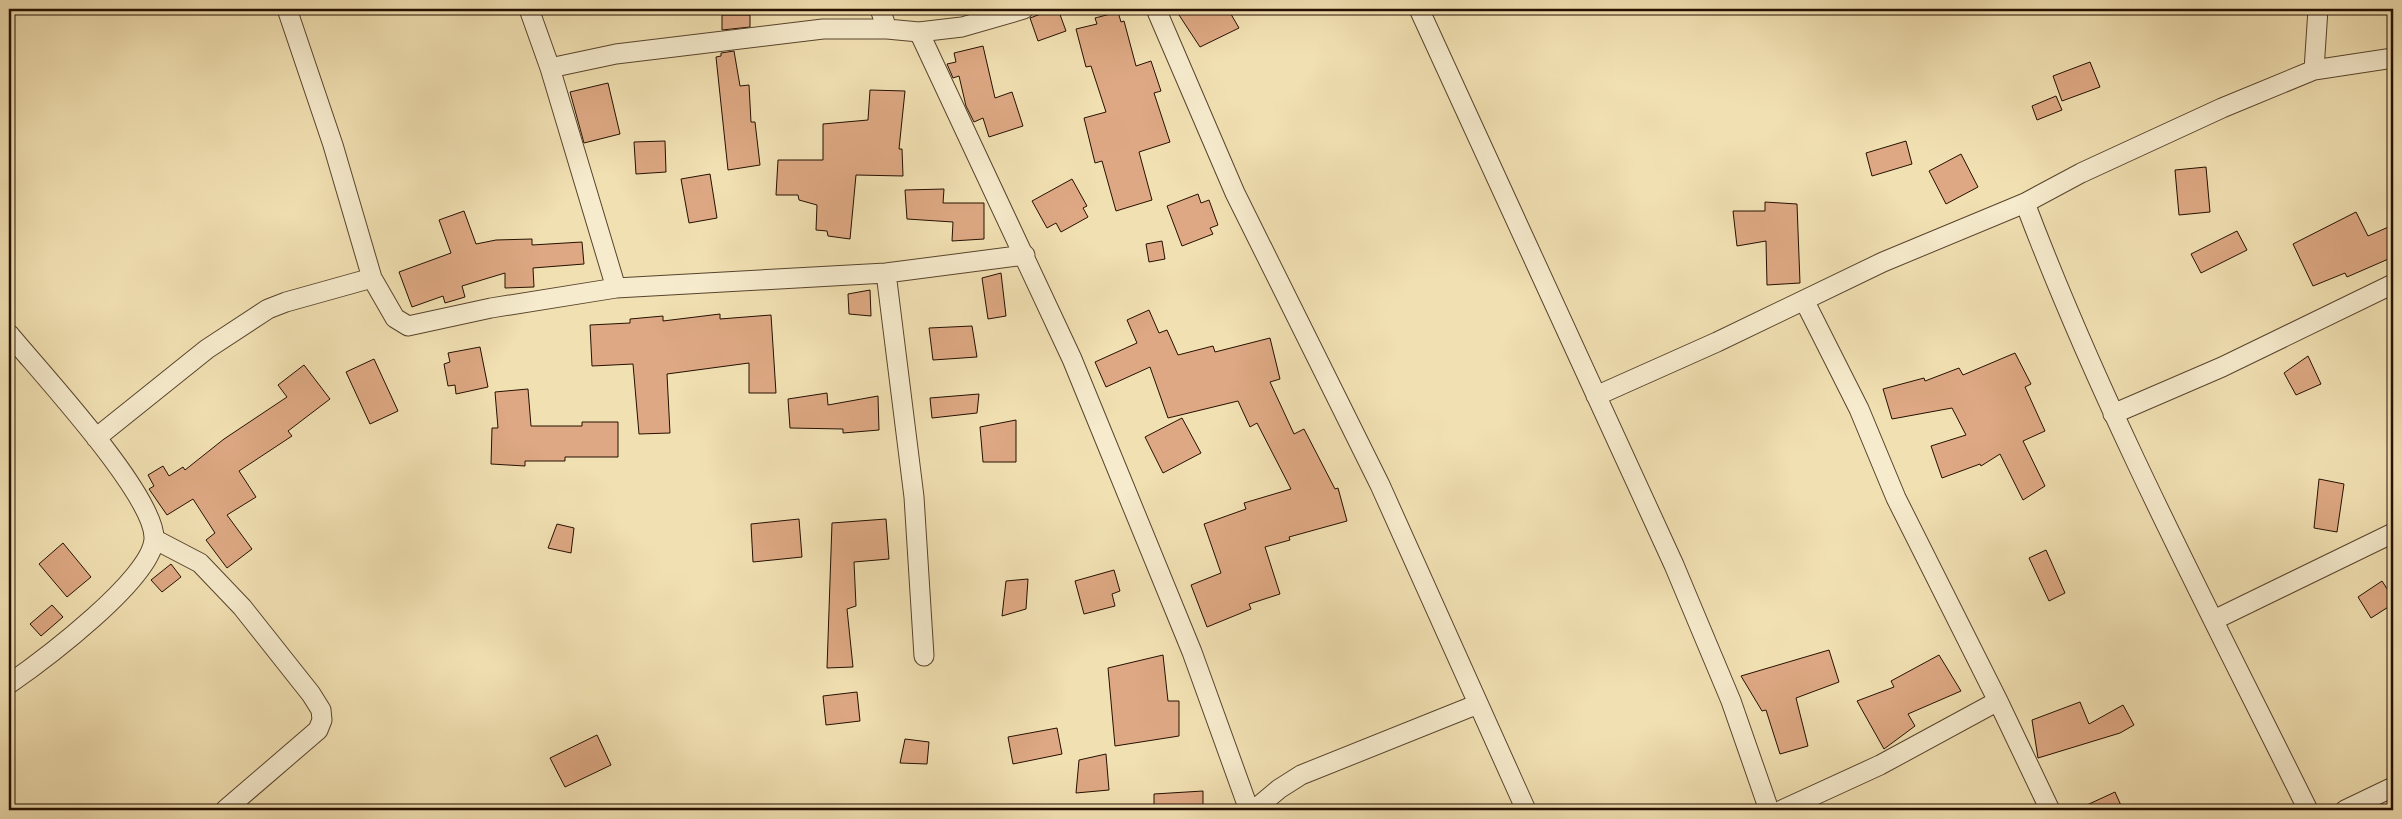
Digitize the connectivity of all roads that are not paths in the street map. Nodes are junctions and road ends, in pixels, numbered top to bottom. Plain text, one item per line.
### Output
1 (288, 9) edge
2 (529, 9) edge
3 (880, 9) edge
4 (1024, 9) edge
5 (1156, 9) edge
6 (1418, 9) edge
7 (2318, 9) edge
8 (887, 28) junction
9 (919, 32) junction
10 (2393, 58) edge
11 (550, 68) junction
12 (2314, 70) junction
13 (2025, 203) junction
14 (1025, 256) junction
15 (886, 273) junction
16 (372, 278) junction
17 (2393, 284) edge
18 (616, 288) junction
19 (1804, 300) junction
20 (9, 334) edge
21 (1596, 396) junction
22 (2113, 414) junction
23 (96, 438) junction
24 (2393, 533) edge
25 (154, 539) junction
26 (2214, 620) junction
27 (924, 656) dead end
28 (9, 684) edge
29 (1998, 701) junction
30 (1478, 704) junction
31 (2393, 787) edge
32 (225, 810) edge
33 (1249, 810) edge
34 (1254, 810) edge
35 (1526, 810) edge
36 (1769, 810) edge
37 (1782, 810) edge
38 (2050, 810) edge
39 (2308, 810) edge
40 (2345, 810) edge

1 - 16 street
2 - 11 street
3 - 8 street
4 - 9 street
5 - 30 street
6 - 21 street
7 - 12 street
8 - 9 street
8 - 11 street
9 - 14 street
10 - 12 street
11 - 18 street
12 - 13 street
13 - 19 street
13 - 22 street
14 - 15 street
14 - 33 street
15 - 18 street
15 - 27 street
16 - 18 street
16 - 23 street
17 - 22 street
19 - 21 street
19 - 29 street
20 - 23 street
21 - 36 street
22 - 26 street
23 - 25 street
24 - 26 street
25 - 28 street
25 - 32 street
26 - 39 street
29 - 37 street
29 - 38 street
30 - 34 street
30 - 35 street
31 - 40 street

